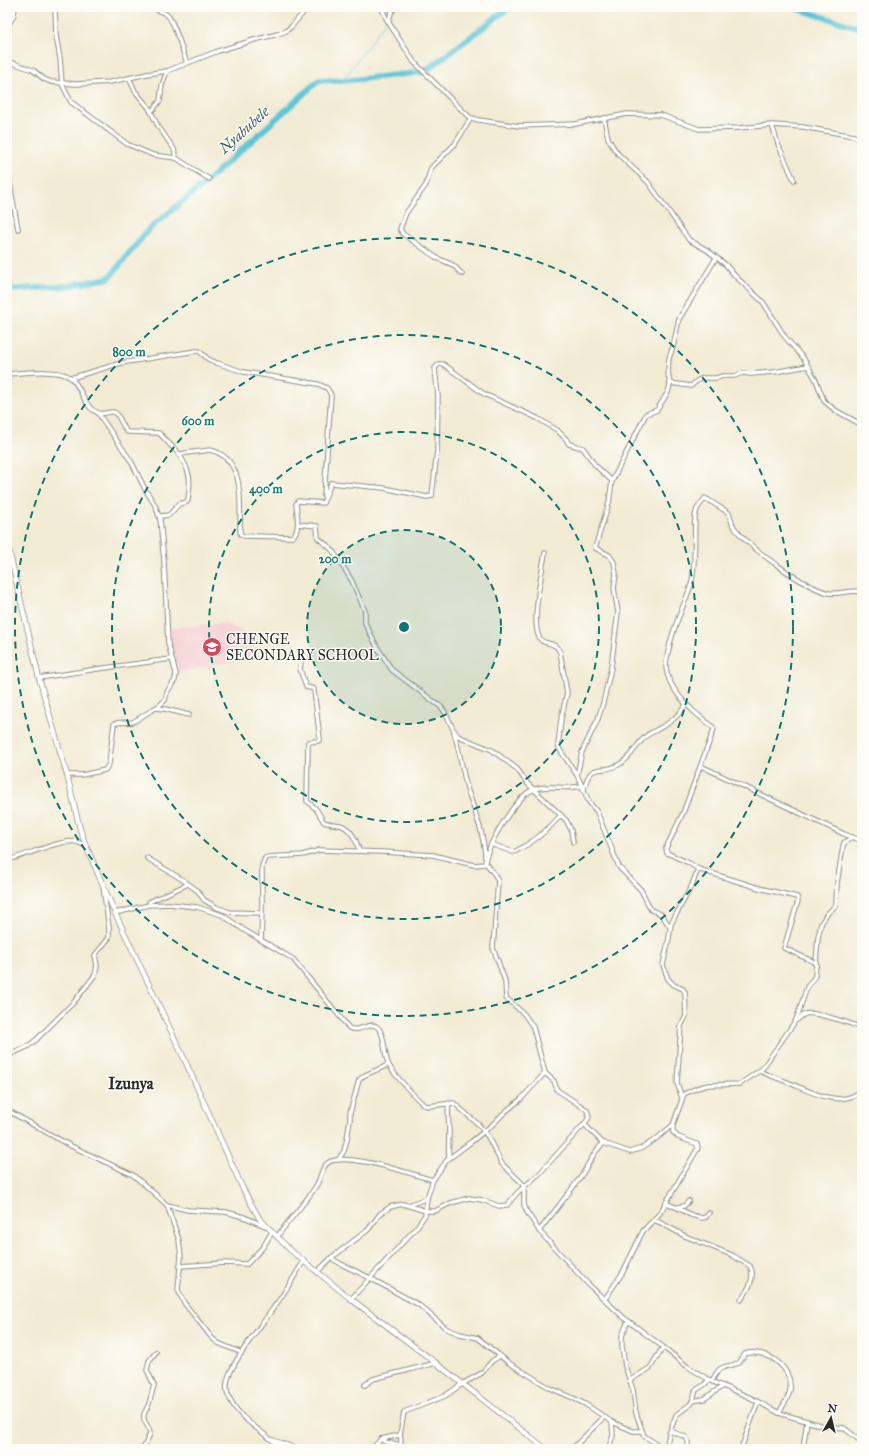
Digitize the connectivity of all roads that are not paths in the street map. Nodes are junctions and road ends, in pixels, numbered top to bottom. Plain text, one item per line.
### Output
1 (15, 7) edge
2 (55, 7) edge
3 (154, 7) edge
4 (308, 7) edge
5 (381, 7) edge
6 (397, 7) edge
7 (389, 23) junction
8 (7, 27) edge
9 (7, 61) edge
10 (186, 63) junction
11 (167, 71) junction
12 (129, 78) junction
13 (62, 84) junction
14 (151, 112) junction
15 (471, 118) junction
16 (604, 118) junction
17 (772, 125) junction
18 (862, 140) edge
19 (176, 158) junction
20 (7, 173) edge
21 (209, 180) dead end
22 (794, 180) dead end
23 (18, 229) dead end
24 (716, 258) junction
25 (462, 274) dead end
26 (808, 366) junction
27 (7, 374) edge
28 (71, 378) junction
29 (670, 382) junction
30 (98, 413) junction
31 (862, 425) edge
32 (179, 454) junction
33 (612, 481) junction
34 (324, 501) junction
35 (160, 519) junction
36 (298, 524) junction
37 (7, 542) edge
38 (545, 553) dead end
39 (862, 592) edge
40 (172, 659) junction
41 (301, 661) dead end
42 (39, 678) junction
43 (686, 705) junction
44 (155, 708) junction
45 (189, 715) dead end
46 (454, 732) junction
47 (701, 766) junction
48 (67, 776) junction
49 (577, 776) junction
50 (582, 787) junction
51 (534, 789) junction
52 (561, 815) junction
53 (852, 837) junction
54 (862, 841) edge
55 (573, 842) dead end
56 (491, 844) junction
57 (86, 846) junction
58 (359, 851) junction
59 (147, 858) dead end
60 (485, 859) junction
61 (7, 860) edge
62 (486, 864) junction
63 (698, 870) junction
64 (102, 882) junction
65 (188, 884) junction
66 (149, 902) dead end
67 (115, 912) junction
68 (262, 913) junction
69 (670, 927) junction
70 (260, 940) junction
71 (817, 965) junction
72 (796, 1020) junction
73 (862, 1028) edge
74 (7, 1056) edge
75 (388, 1065) junction
76 (759, 1072) junction
77 (545, 1073) junction
78 (862, 1090) edge
79 (682, 1098) junction
80 (449, 1103) junction
81 (7, 1110) edge
82 (584, 1124) junction
83 (673, 1125) junction
84 (484, 1131) junction
85 (604, 1143) junction
86 (449, 1158) junction
87 (338, 1160) junction
88 (433, 1180) junction
89 (524, 1187) junction
90 (427, 1198) junction
91 (689, 1201) dead end
92 (666, 1203) junction
93 (167, 1205) junction
94 (409, 1205) junction
95 (678, 1207) junction
96 (426, 1211) junction
97 (709, 1212) dead end
98 (654, 1220) junction
99 (266, 1226) junction
100 (539, 1231) junction
101 (272, 1232) junction
102 (277, 1237) junction
103 (331, 1258) junction
104 (304, 1261) junction
105 (180, 1266) junction
106 (317, 1272) junction
107 (370, 1278) junction
108 (605, 1299) junction
109 (351, 1300) junction
110 (741, 1300) dead end
111 (628, 1321) junction
112 (663, 1347) junction
113 (156, 1352) dead end
114 (242, 1353) junction
115 (500, 1356) junction
116 (436, 1363) junction
117 (630, 1380) junction
118 (711, 1380) junction
119 (462, 1384) junction
120 (365, 1385) dead end
121 (723, 1386) junction
122 (692, 1401) junction
123 (758, 1402) junction
124 (779, 1413) junction
125 (604, 1417) junction
126 (807, 1421) junction
127 (612, 1422) junction
128 (642, 1431) junction
129 (670, 1431) junction
130 (400, 1435) junction
131 (272, 1439) junction
132 (381, 1439) junction
133 (862, 1442) edge
134 (688, 1446) dead end
135 (401, 1447) edge
136 (143, 1449) edge
137 (282, 1449) edge
138 (298, 1449) edge
139 (372, 1449) edge
140 (546, 1449) edge
141 (572, 1449) edge
142 (608, 1449) edge
143 (665, 1449) edge
144 (741, 1449) edge
145 (803, 1449) edge

1 - 8 street
2 - 13 street
3 - 10 street
4 - 10 street
5 - 7 street
6 - 7 street
7 - 15 street
9 - 13 street
10 - 11 street
11 - 12 street
11 - 14 street
12 - 13 street
12 - 14 street
13 - 19 street
14 - 19 street
15 - 16 street
15 - 25 street
16 - 17 street
16 - 24 street
17 - 18 street
17 - 22 street
19 - 21 street
20 - 23 street
24 - 26 street
24 - 29 street
26 - 29 street
26 - 31 street
27 - 28 street
28 - 30 street
28 - 34 street
29 - 33 street
30 - 32 street
30 - 35 street
32 - 35 street
32 - 36 street
33 - 34 street
33 - 49 street
34 - 36 street
35 - 40 street
36 - 46 street
37 - 42 street
38 - 49 street
39 - 43 street
40 - 42 street
40 - 44 street
41 - 58 street
42 - 48 street
43 - 47 street
43 - 50 street
44 - 45 street
44 - 48 street
46 - 51 street
46 - 60 street
47 - 53 street
47 - 63 street
48 - 57 street
49 - 50 street
50 - 51 street
50 - 69 street
51 - 52 street
51 - 56 street
52 - 55 street
52 - 56 street
53 - 54 street
53 - 71 street
56 - 60 street
57 - 61 street
57 - 64 street
58 - 62 street
58 - 68 street
59 - 65 street
60 - 62 street
62 - 77 street
63 - 69 street
63 - 71 street
64 - 67 street
64 - 74 street
65 - 66 street
65 - 68 street
67 - 70 street
67 - 99 street
68 - 70 street
69 - 79 street
70 - 75 street
71 - 72 street
72 - 73 street
72 - 76 street
75 - 80 street
75 - 87 street
76 - 78 street
76 - 79 street
77 - 82 street
77 - 84 street
79 - 83 street
80 - 84 street
80 - 86 street
81 - 93 street
82 - 85 street
82 - 89 street
83 - 85 street
83 - 92 street
84 - 86 street
84 - 89 street
85 - 100 street
86 - 88 street
87 - 88 street
87 - 102 street
88 - 90 street
89 - 96 street
89 - 100 street
90 - 94 street
90 - 96 street
91 - 95 street
92 - 95 street
92 - 98 street
93 - 99 street
93 - 105 street
94 - 96 street
94 - 103 street
95 - 97 street
96 - 107 street
98 - 108 street
98 - 110 street
99 - 101 street
100 - 108 street
101 - 102 street
101 - 105 street
102 - 104 street
103 - 106 street
103 - 107 street
104 - 106 street
104 - 114 street
105 - 114 street
106 - 109 street
107 - 109 street
107 - 115 street
108 - 111 street
109 - 116 street
111 - 112 street
111 - 117 street
112 - 117 street
112 - 118 street
113 - 136 street
114 - 131 street
115 - 119 street
115 - 125 street
116 - 119 street
116 - 120 street
117 - 128 street
118 - 121 street
118 - 122 street
118 - 124 street
119 - 130 street
119 - 140 street
121 - 122 street
121 - 123 street
122 - 129 street
123 - 124 street
123 - 144 street
124 - 126 street
125 - 127 street
125 - 141 street
126 - 133 street
126 - 145 street
127 - 128 street
127 - 142 street
128 - 143 street
129 - 134 street
129 - 143 street
130 - 132 street
130 - 135 street
131 - 137 street
131 - 138 street
132 - 135 street
132 - 139 street

